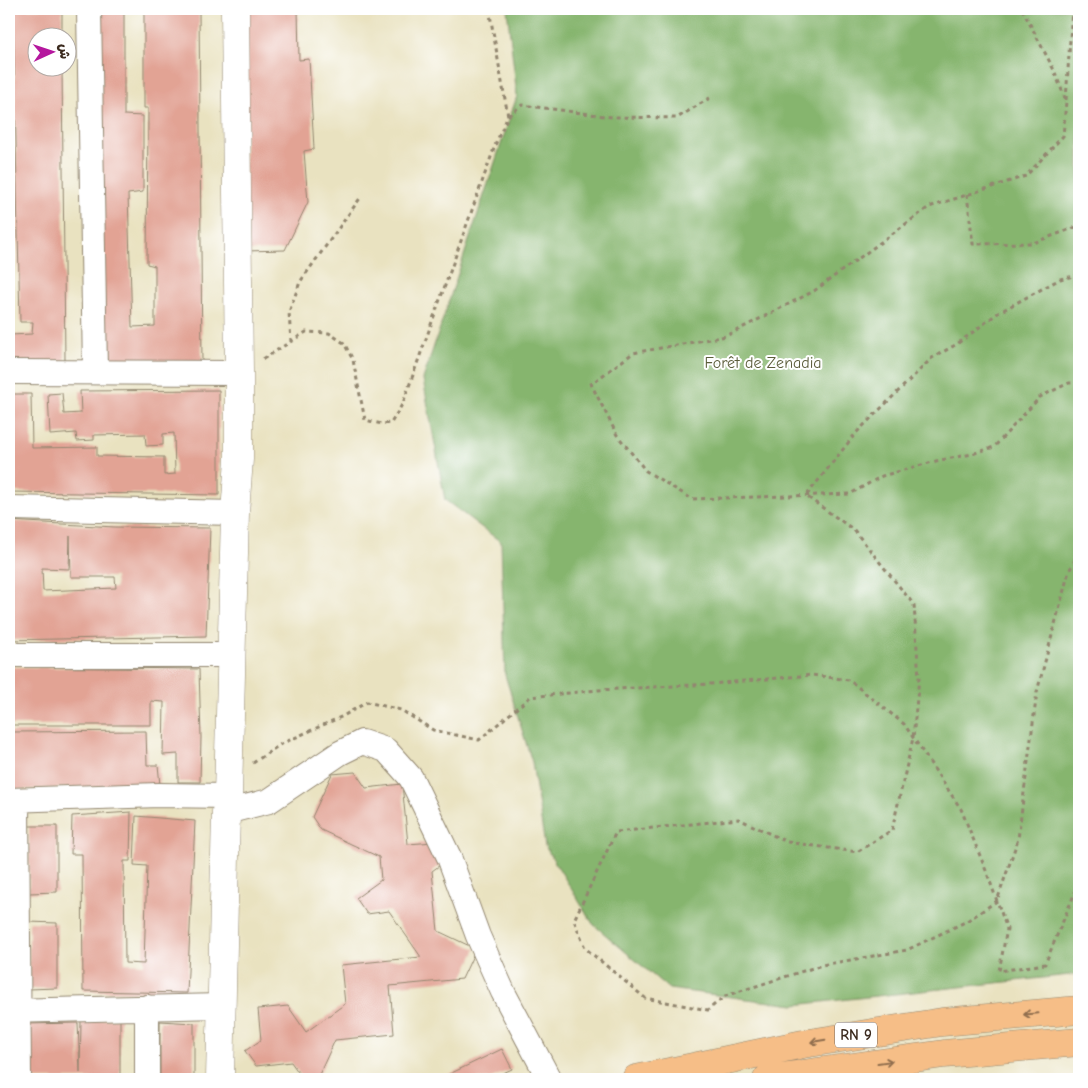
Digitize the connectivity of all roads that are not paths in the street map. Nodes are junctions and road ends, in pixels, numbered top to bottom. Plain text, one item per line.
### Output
1 (89, 9) edge
2 (235, 9) edge
3 (9, 372) edge
4 (95, 372) junction
5 (240, 373) junction
6 (9, 508) edge
7 (235, 513) junction
8 (9, 655) edge
9 (232, 655) junction
10 (13, 800) edge
11 (227, 804) junction
12 (221, 1006) junction
13 (147, 1007) junction
14 (1079, 1010) edge
15 (13, 1011) edge
16 (1079, 1042) edge
17 (19, 1079) edge
18 (147, 1079) edge
19 (220, 1079) edge
20 (549, 1079) edge
21 (636, 1079) edge
22 (767, 1079) edge

1 - 4 street
2 - 5 street
3 - 4 street
4 - 5 street
5 - 7 street
6 - 7 street
7 - 9 street
8 - 9 street
9 - 11 street
10 - 11 street
10 - 15 street
11 - 12 street
11 - 20 street
12 - 13 street
12 - 19 street
13 - 15 street
13 - 18 street
14 -> 21 main road, RN 9
15 - 17 street
22 -> 16 main road

